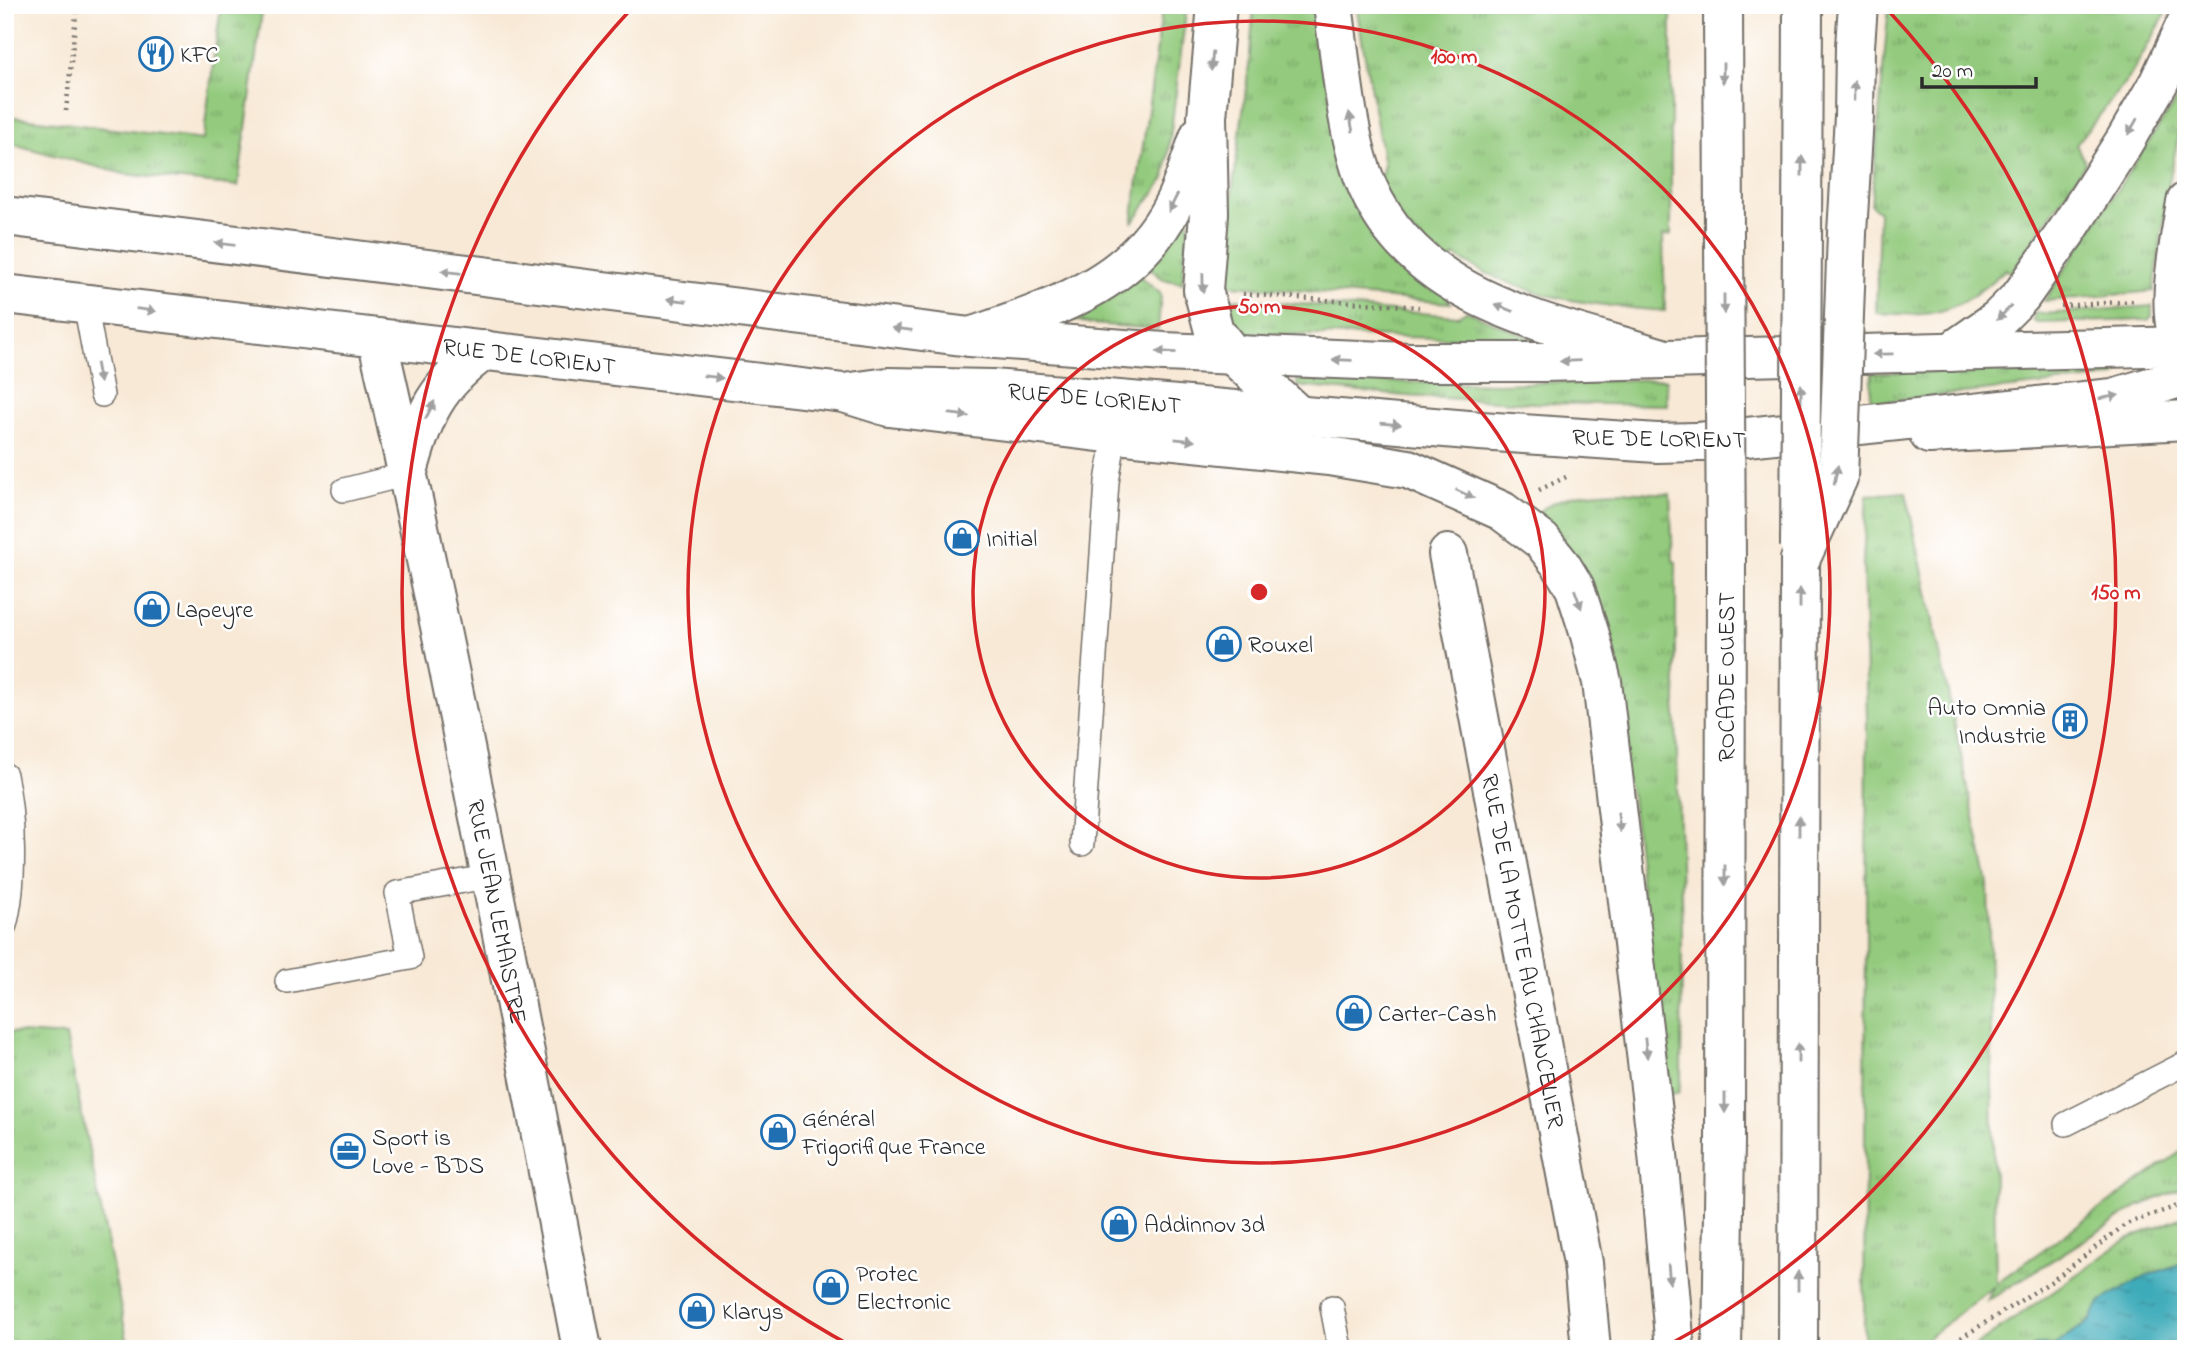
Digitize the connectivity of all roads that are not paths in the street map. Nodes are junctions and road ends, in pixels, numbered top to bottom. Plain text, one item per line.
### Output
1 (1217, 5) edge
2 (1333, 5) edge
3 (1723, 5) edge
4 (1803, 5) edge
5 (1858, 5) edge
6 (2186, 24) edge
7 (1207, 117) junction
8 (2186, 202) edge
9 (5, 216) edge
10 (5, 294) edge
11 (85, 303) junction
12 (970, 337) junction
13 (377, 338) junction
14 (485, 350) junction
15 (1951, 352) junction
16 (1234, 356) junction
17 (2184, 356) edge
18 (1662, 358) junction
19 (844, 393) junction
20 (102, 395) dead end
21 (1299, 416) junction
22 (2186, 420) edge
23 (1115, 434) junction
24 (1700, 442) junction
25 (407, 474) junction
26 (344, 490) dead end
27 (1448, 554) dead end
28 (1800, 560) junction
29 (5, 775) edge
30 (1082, 844) dead end
31 (492, 876) junction
32 (5, 925) edge
33 (287, 981) dead end
34 (2186, 1063) edge
35 (2066, 1124) dead end
36 (1332, 1307) dead end
37 (582, 1349) edge
38 (1340, 1349) edge
39 (1591, 1349) edge
40 (1675, 1349) edge
41 (1722, 1349) edge
42 (1798, 1349) edge

1 -> 7 main road
18 -> 2 main road
3 -> 41 main road, ROCADE OUEST, bridge
28 -> 4 main road, bridge
28 -> 5 main road, bridge
6 -> 15 main road
7 -> 12 main road
7 -> 16 main road
8 - 17 main road
12 -> 9 main road, RUE DE LORIENT
10 - 11 main road, RUE DE LORIENT
11 -> 13 main road, RUE DE LORIENT
11 -> 20 lane
16 -> 12 main road, RUE DE LORIENT
13 - 14 main road, RUE DE LORIENT
13 - 25 main road, RUE JEAN LEMAISTRE
14 -> 19 main road, RUE DE LORIENT
25 -> 14 main road, RUE JEAN LEMAISTRE
15 - 17 main road, RUE DE LORIENT
15 -> 18 main road, RUE DE LORIENT
18 -> 16 main road, RUE DE LORIENT
16 - 21 main road
24 -> 17 main road
19 - 21 main road, RUE DE LORIENT
19 -> 23 main road
21 -> 24 main road, RUE DE LORIENT
22 - 24 main road, RUE DE LORIENT
23 - 30 lane
23 -> 40 main road
25 - 26 lane
25 - 31 main road, RUE JEAN LEMAISTRE
27 - 39 main road, RUE DE LA MOTTE AU CHANCELIER
42 -> 28 main road
29 - 32 lane
31 - 33 lane
31 - 37 main road, RUE JEAN LEMAISTRE
34 - 35 lane
36 - 38 lane

